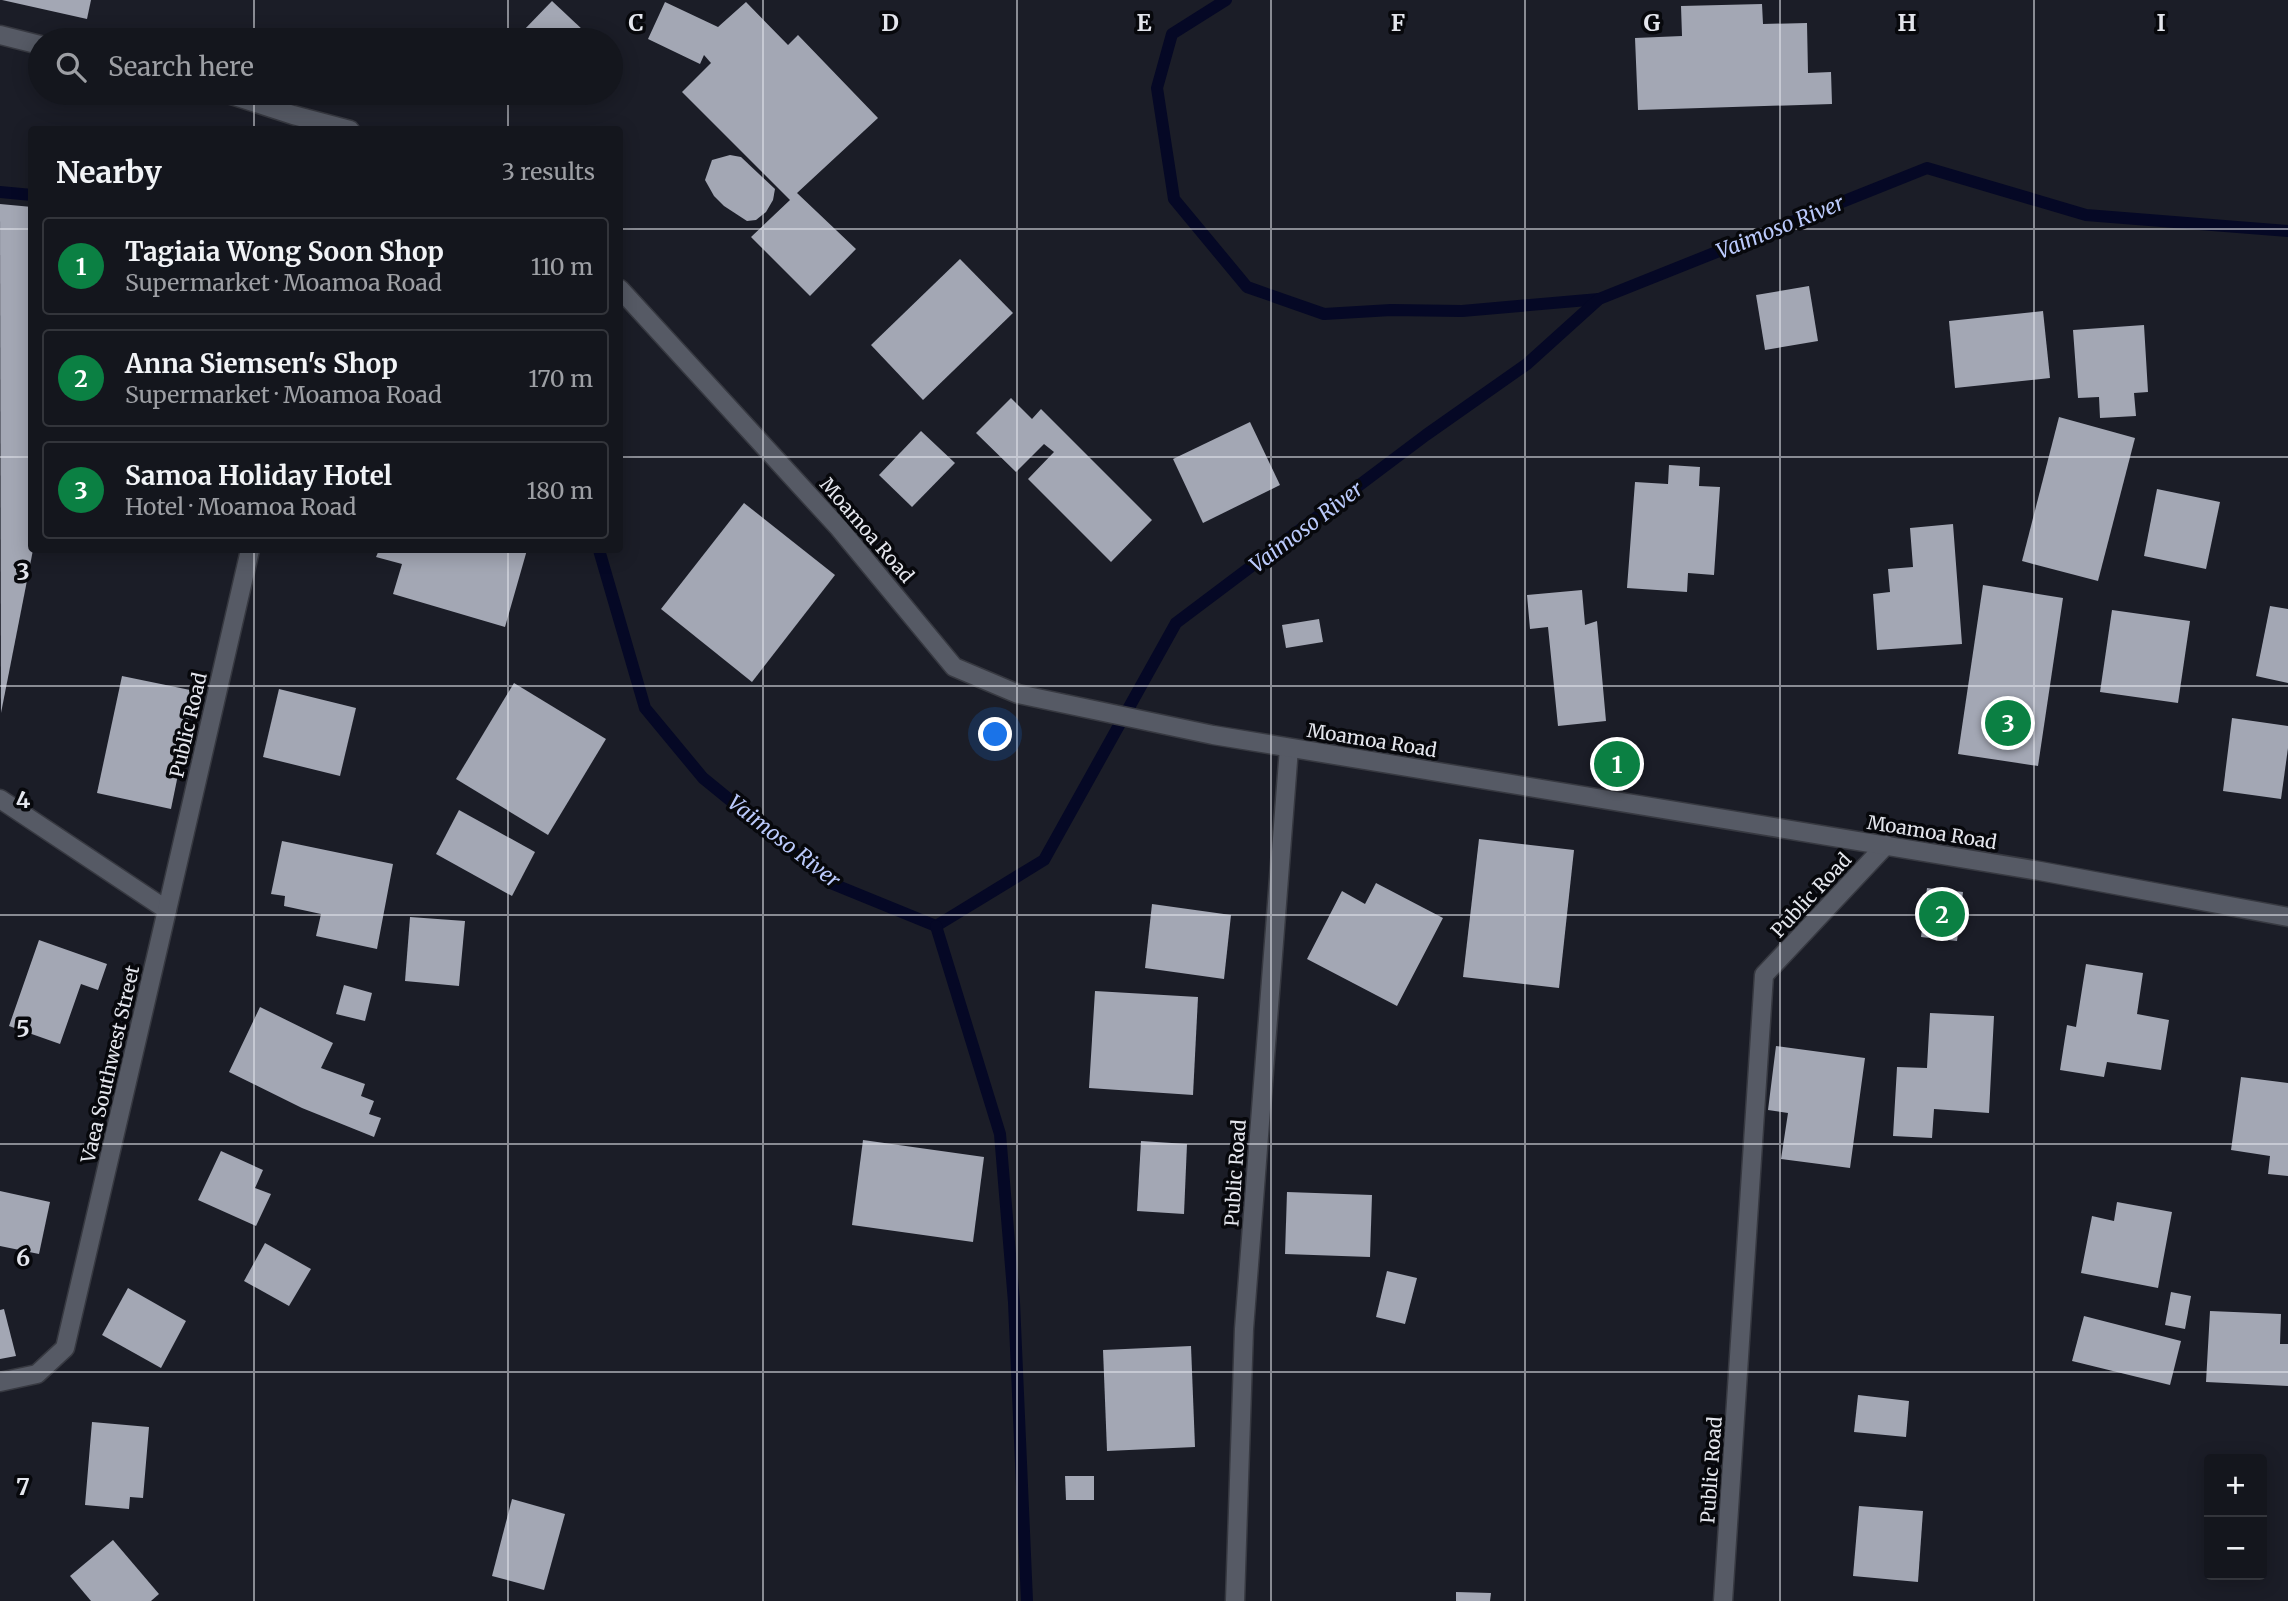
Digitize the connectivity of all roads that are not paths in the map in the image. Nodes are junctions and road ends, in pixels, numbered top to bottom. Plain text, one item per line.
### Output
1 (0, 35) edge
2 (28, 42) edge
3 (264, 105) edge
4 (336, 126) edge
5 (623, 292) edge
6 (249, 553) edge
7 (1289, 748) junction
8 (0, 799) edge
9 (1886, 845) junction
10 (167, 910) junction
11 (2288, 917) edge
12 (0, 1382) edge
13 (1235, 1601) edge
14 (1723, 1601) edge

1 - 2 street
3 - 4 street
5 - 7 street, Moamoa Road
6 - 10 street, Public Road
7 - 9 street, Moamoa Road
7 - 13 street, Public Road
8 - 10 street
9 - 11 street, Moamoa Road
9 - 14 street, Public Road
10 - 12 street, Vaea Southwest Street

